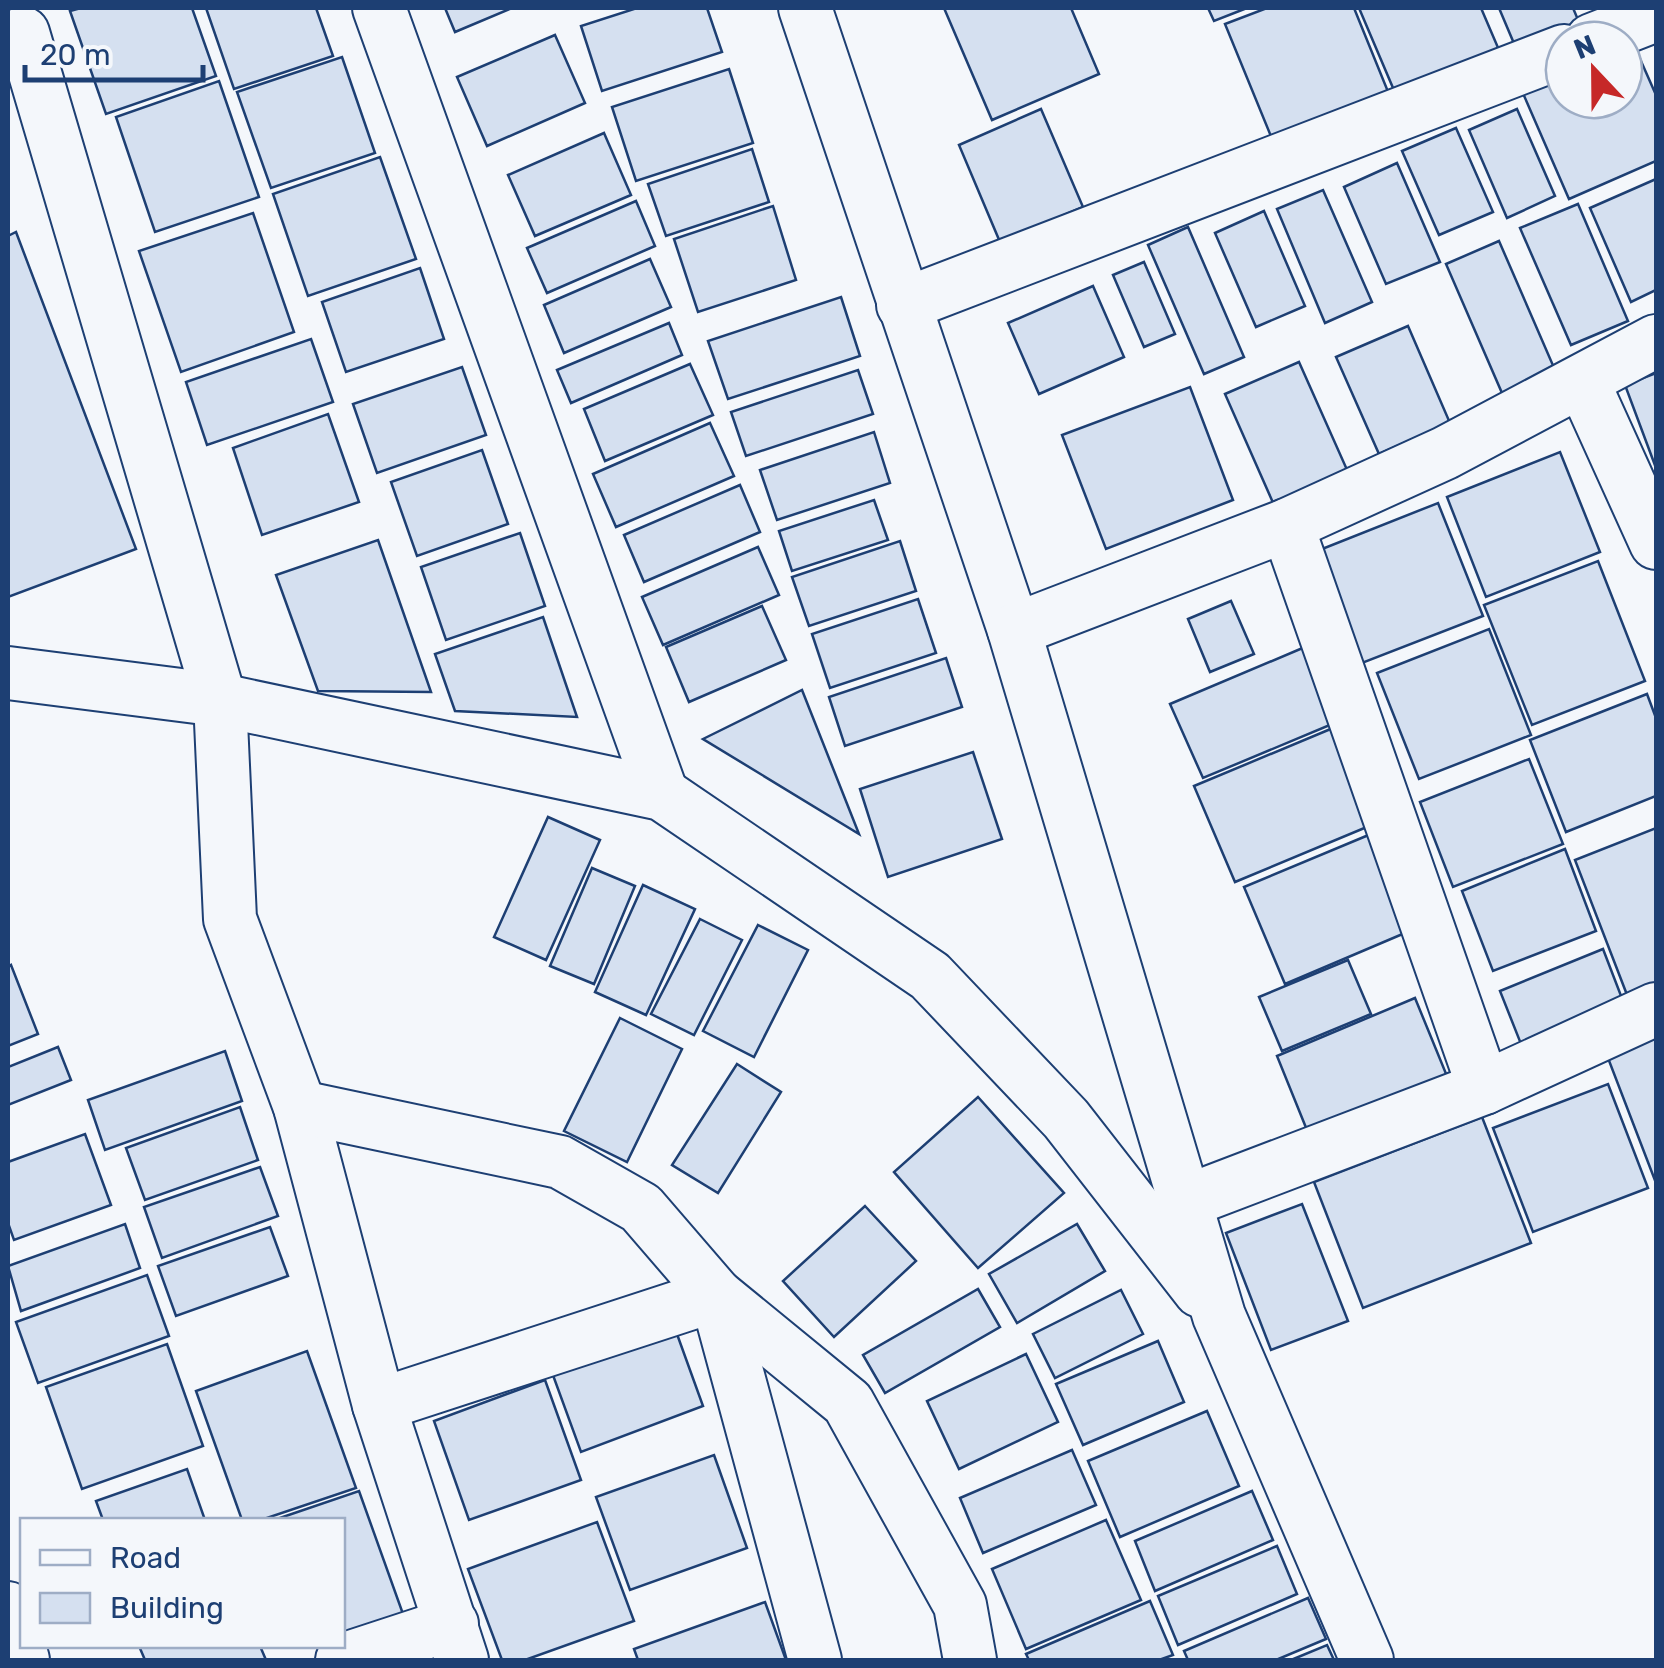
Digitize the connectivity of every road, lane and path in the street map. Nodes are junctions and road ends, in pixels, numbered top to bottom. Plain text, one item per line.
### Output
1 (378, 8) edge
2 (816, 11) edge
3 (22, 30) edge
4 (1544, 59) edge
5 (903, 306) junction
6 (1656, 341) edge
7 (1583, 382) junction
8 (1287, 525) junction
9 (1656, 543) edge
10 (1014, 630) junction
11 (8, 673) edge
12 (220, 700) junction
13 (662, 794) junction
14 (1656, 1009) edge
15 (1484, 1088) junction
16 (300, 1107) junction
17 (1185, 1202) junction
18 (716, 1294) junction
19 (1219, 1316) junction
20 (379, 1406) junction
21 (8, 1608) edge
22 (457, 1642) edge
23 (23, 1660) edge
24 (342, 1660) edge
25 (815, 1660) edge
26 (970, 1660) edge
27 (1367, 1660) edge

1 - 13 street
2 - 5 street
3 - 12 street
4 - 5 street
5 - 10 street
6 - 7 street
7 - 8 street
7 - 9 street
8 - 10 street
8 - 15 street
10 - 17 street
11 - 12 street
12 - 13 street
12 - 16 street
13 - 19 street
14 - 15 street
15 - 17 street
16 - 18 street
16 - 20 street
17 - 19 street
18 - 20 street
18 - 25 street
18 - 26 street
19 - 27 street
20 - 22 street
21 - 23 street
22 - 24 street

